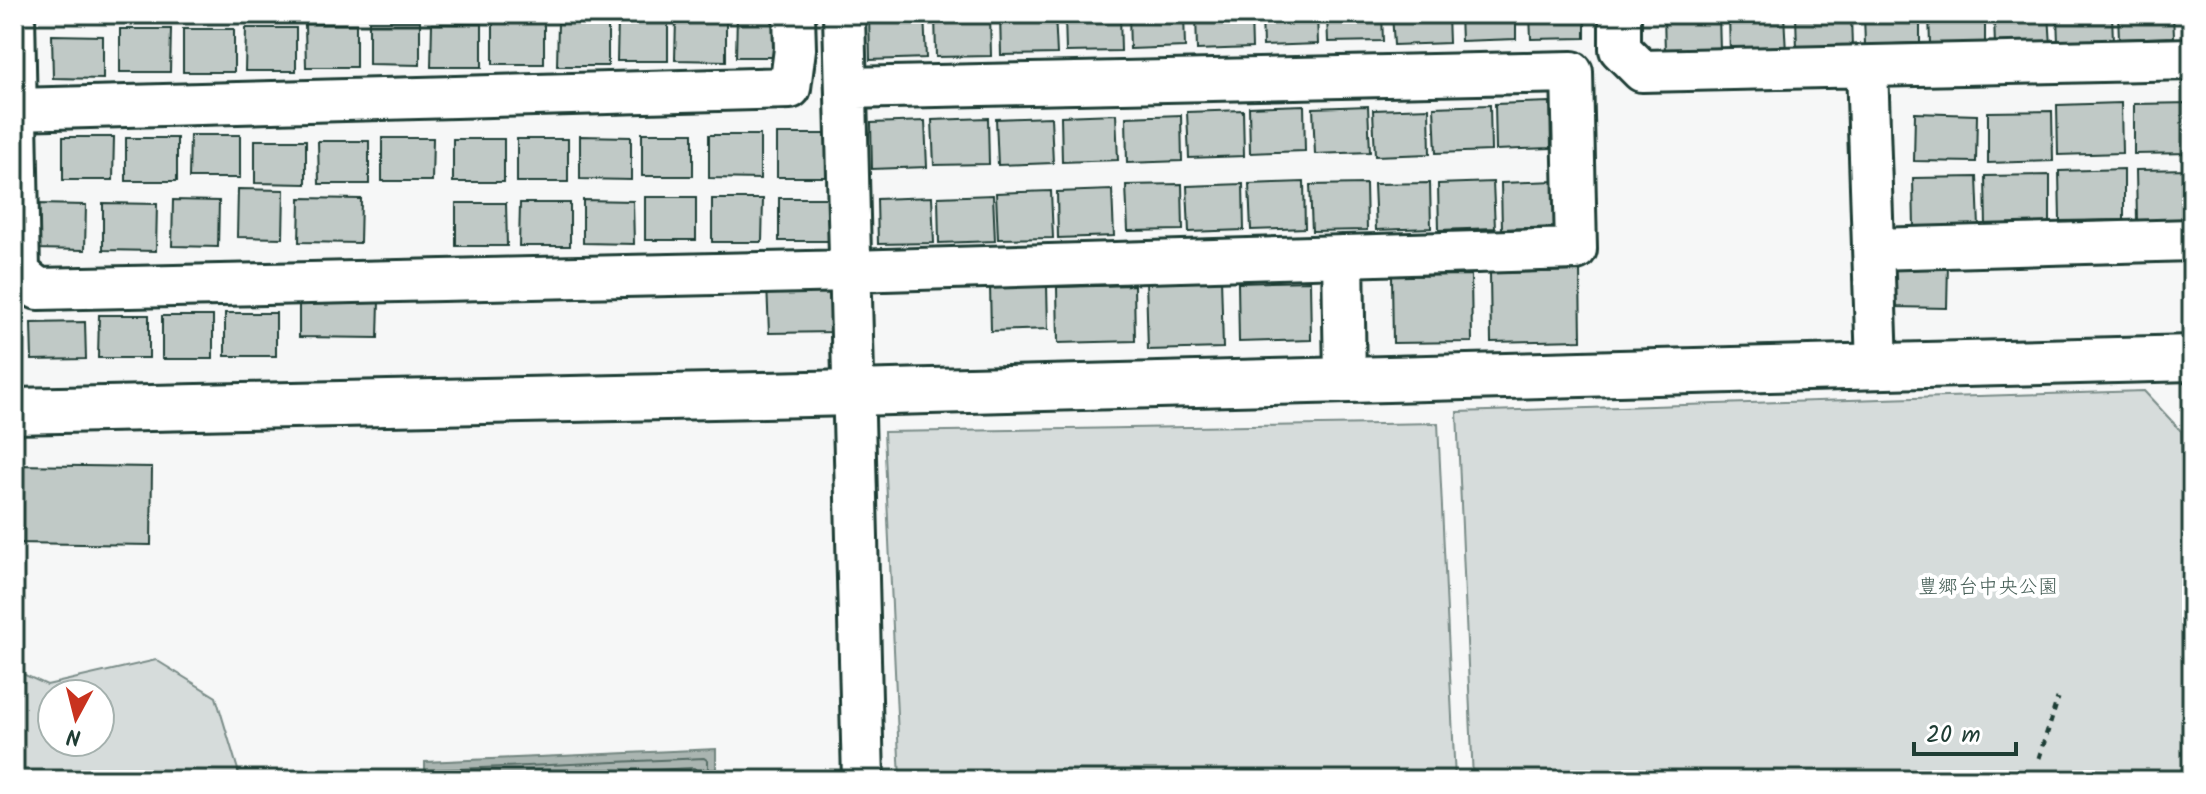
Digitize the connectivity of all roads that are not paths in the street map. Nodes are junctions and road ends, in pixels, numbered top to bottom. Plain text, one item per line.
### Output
1 (14, 14) edge
2 (794, 14) edge
3 (844, 14) edge
4 (1620, 14) edge
5 (2192, 59) edge
6 (1867, 67) junction
7 (846, 88) junction
8 (16, 109) junction
9 (2192, 240) edge
10 (1874, 249) junction
11 (1343, 256) junction
12 (851, 271) junction
13 (2192, 358) edge
14 (1877, 366) junction
15 (1345, 380) junction
16 (853, 393) junction
17 (14, 411) edge
18 (863, 780) edge

1 - 8 street
2 - 8 street
3 - 7 street
4 - 6 street
5 - 6 street
6 - 10 street
7 - 11 street
7 - 12 street
8 - 12 street
9 - 10 street
10 - 14 street
11 - 12 street
11 - 15 street
12 - 16 street
13 - 14 street
14 - 15 street
15 - 16 street
16 - 17 street
16 - 18 street

